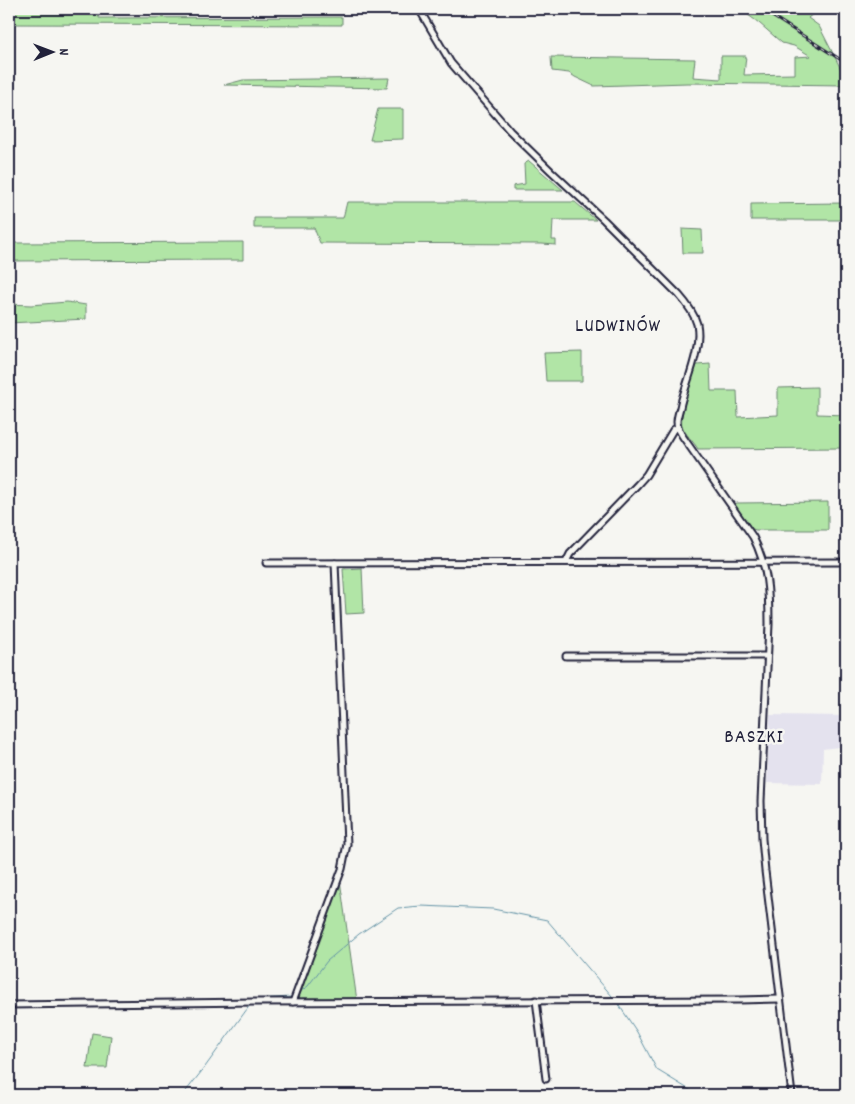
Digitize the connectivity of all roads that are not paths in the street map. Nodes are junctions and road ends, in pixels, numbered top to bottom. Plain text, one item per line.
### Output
1 (419, 9) edge
2 (678, 427) junction
3 (566, 562) junction
4 (763, 562) junction
5 (846, 562) edge
6 (266, 563) dead end
7 (335, 563) junction
8 (566, 656) dead end
9 (767, 656) junction
10 (780, 999) junction
11 (536, 1000) junction
12 (293, 1002) junction
13 (9, 1005) edge
14 (546, 1079) dead end
15 (792, 1095) edge

1 - 2 street
2 - 3 street
2 - 4 street
3 - 4 street
3 - 7 street
4 - 5 street
4 - 9 street
6 - 7 street
7 - 12 street
8 - 9 street
9 - 10 street
10 - 11 street
10 - 15 street
11 - 12 street
11 - 14 street
12 - 13 street

